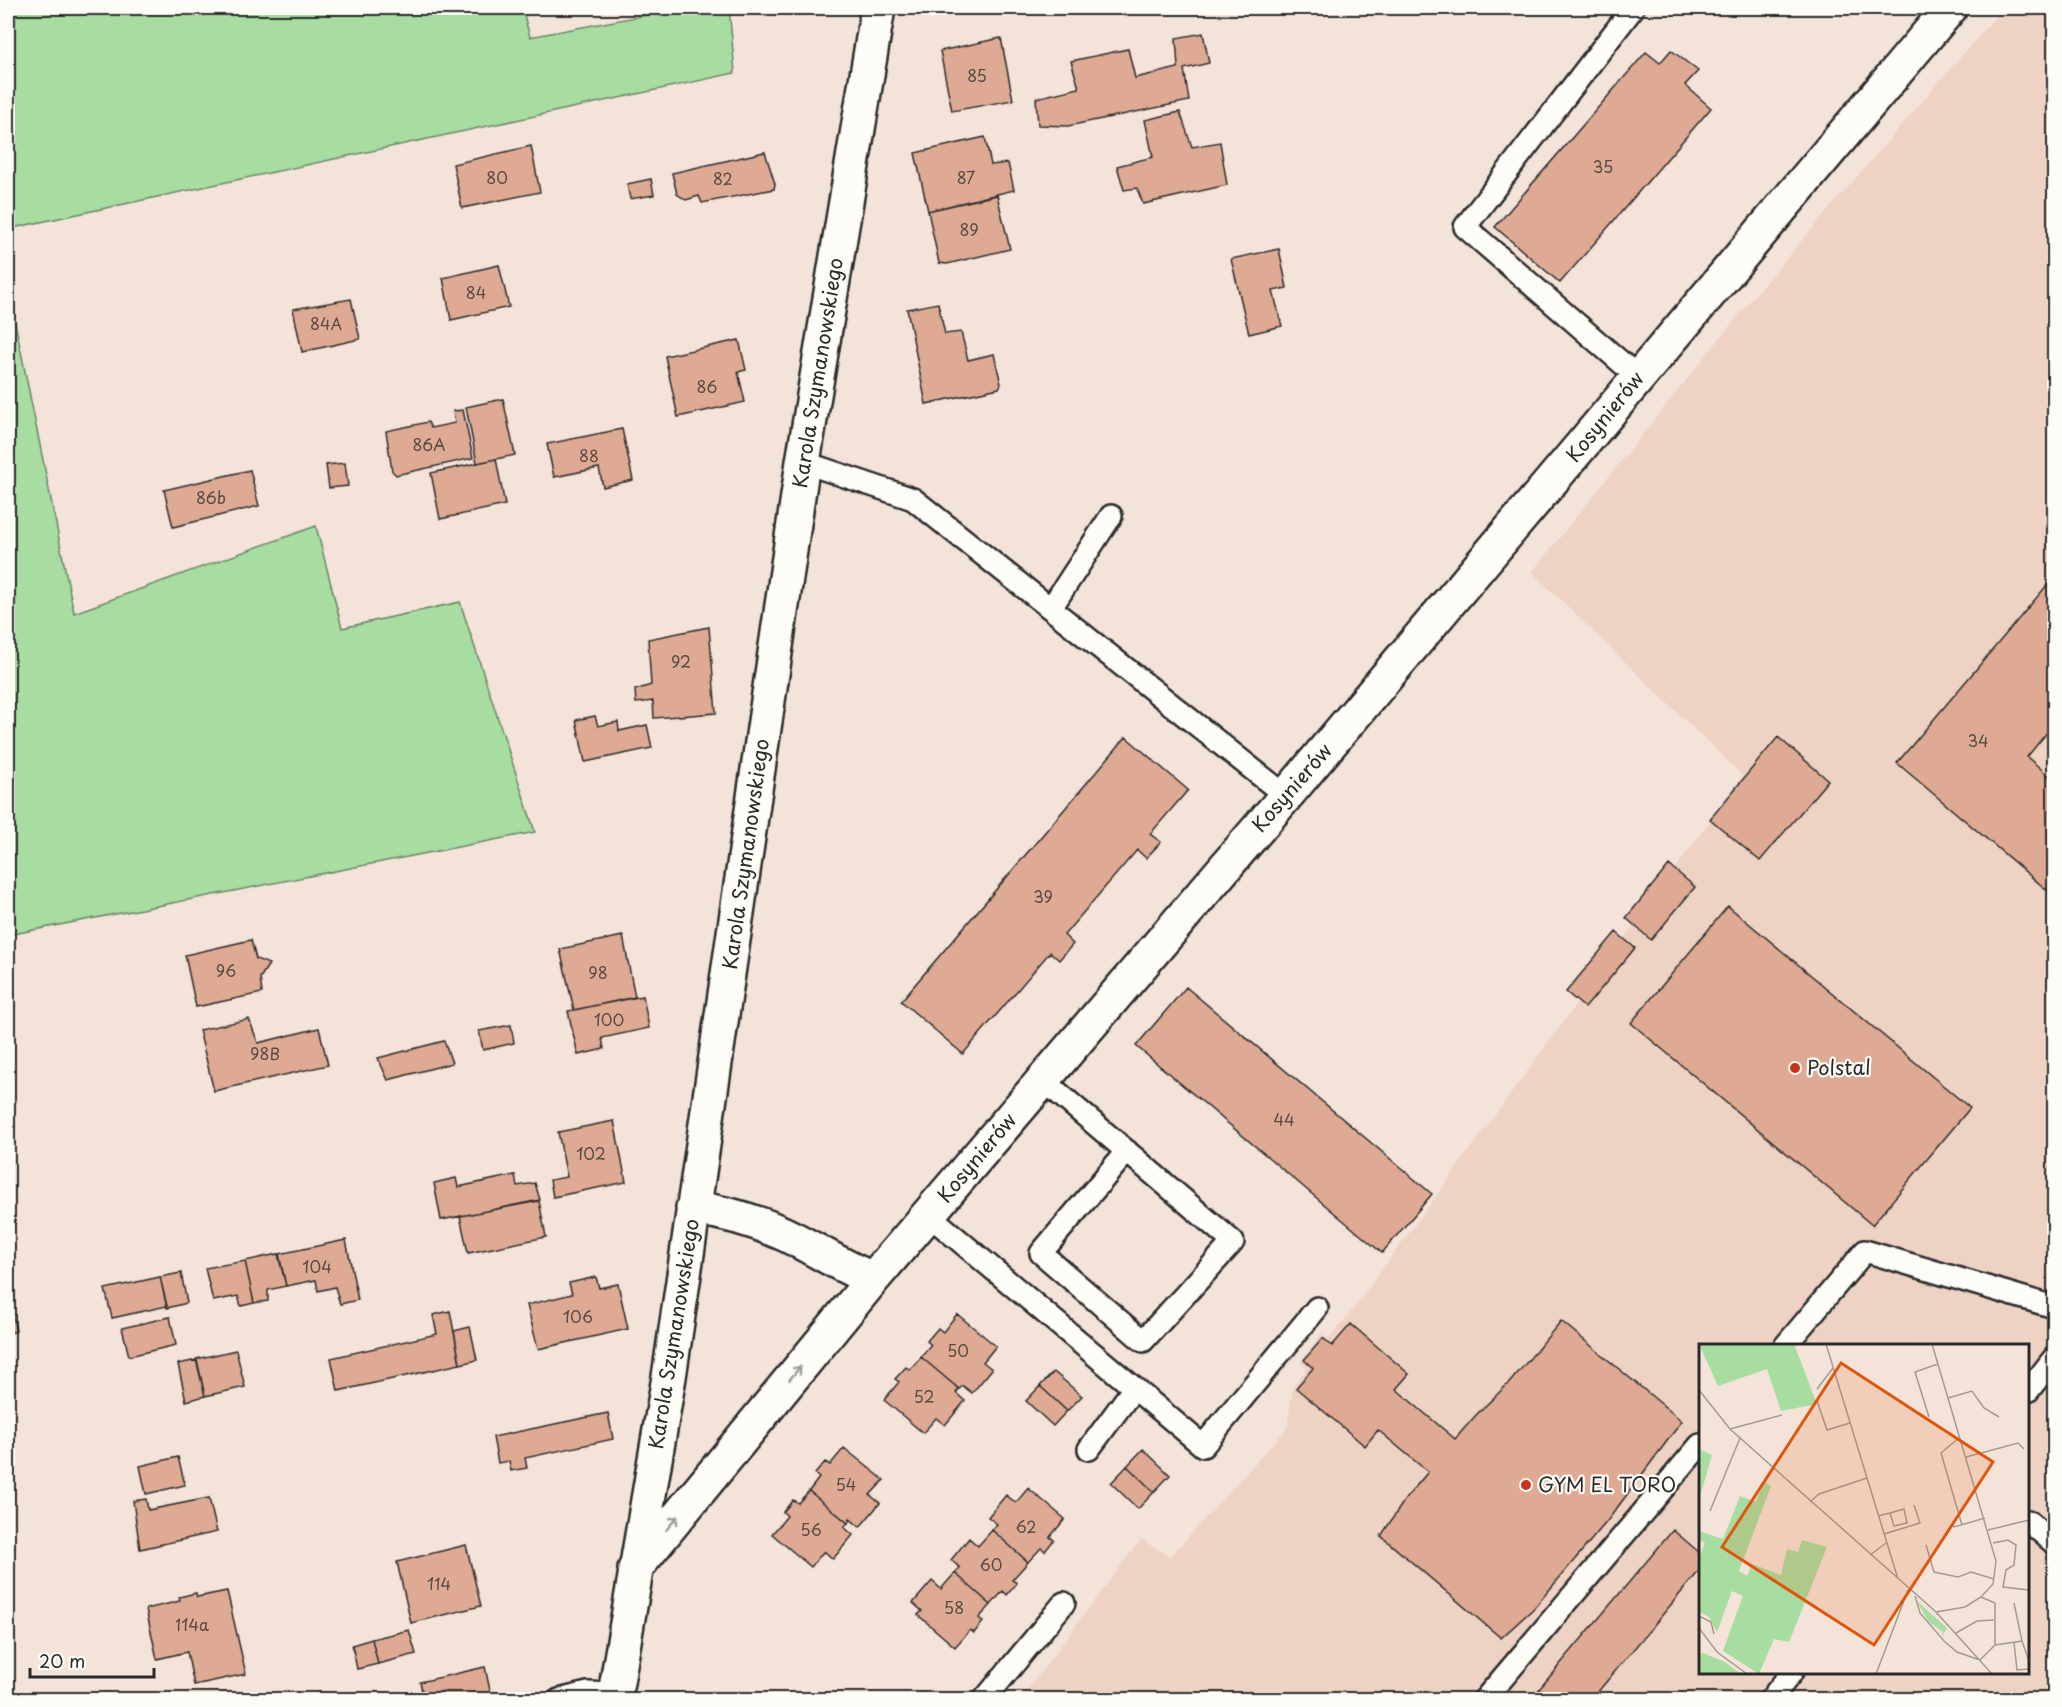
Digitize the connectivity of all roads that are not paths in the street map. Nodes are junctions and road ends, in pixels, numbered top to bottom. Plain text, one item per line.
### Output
1 (878, 8) edge
2 (1633, 8) edge
3 (1950, 8) edge
4 (1638, 377) junction
5 (803, 462) junction
6 (1111, 516) dead end
7 (1051, 608) junction
8 (1286, 796) junction
9 (1042, 1079) junction
10 (1126, 1151) junction
11 (693, 1208) junction
12 (929, 1215) junction
13 (873, 1279) junction
14 (2055, 1307) edge
15 (1317, 1308) dead end
16 (1787, 1344) edge
17 (2055, 1358) edge
18 (1134, 1388) junction
19 (2029, 1390) edge
20 (1699, 1446) edge
21 (1089, 1449) dead end
22 (2029, 1522) edge
23 (2055, 1543) edge
24 (635, 1569) junction
25 (1064, 1603) dead end
26 (1790, 1674) edge
27 (614, 1697) edge
28 (559, 1700) edge
29 (984, 1700) edge
30 (1484, 1700) edge
31 (1770, 1700) edge

1 - 5 street, Karola Szymanowskiego
2 - 4 lane
3 - 4 street, Kosynierów
4 - 8 street, Kosynierów
5 - 7 lane
5 - 11 street, Karola Szymanowskiego
6 - 7 lane
7 - 8 lane
8 - 9 street, Kosynierów
9 - 10 lane
9 - 12 street, Kosynierów
10 - 10 lane
11 - 13 street
11 - 24 street, Karola Szymanowskiego
12 - 13 street, Kosynierów
12 - 18 lane
24 -> 13 street, Kosynierów
14 - 16 lane
15 - 18 lane
17 - 19 lane
18 - 21 lane
20 - 30 lane
22 - 23 lane
24 - 27 street, Karola Szymanowskiego
25 - 29 lane
26 - 31 lane
27 - 28 lane

